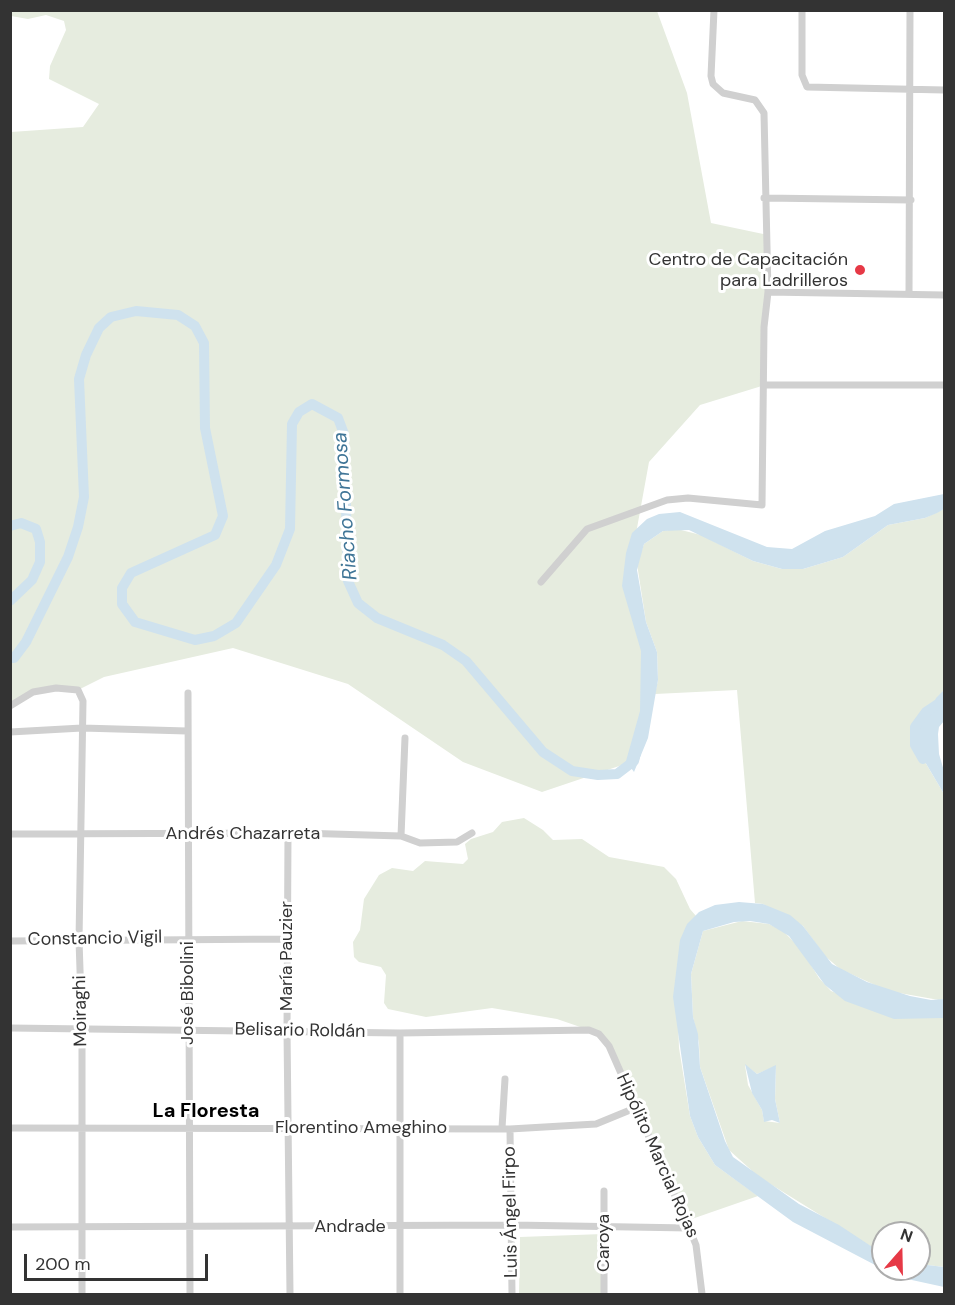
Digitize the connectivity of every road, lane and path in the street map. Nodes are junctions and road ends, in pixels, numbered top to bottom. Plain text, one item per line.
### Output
1 (714, 10) edge
2 (802, 10) edge
3 (910, 10) edge
4 (910, 90) junction
5 (945, 90) edge
6 (764, 198) junction
7 (911, 200) junction
8 (768, 292) junction
9 (909, 294) junction
10 (945, 295) edge
11 (765, 384) junction
12 (945, 385) edge
13 (541, 582) dead end
14 (188, 693) dead end
15 (10, 706) edge
16 (82, 728) junction
17 (188, 731) junction
18 (10, 732) edge
19 (405, 738) dead end
20 (80, 833) junction
21 (288, 833) junction
22 (472, 833) dead end
23 (10, 834) edge
24 (190, 834) junction
25 (401, 836) junction
26 (188, 938) junction
27 (287, 939) junction
28 (79, 940) junction
29 (10, 941) edge
30 (10, 1028) edge
31 (82, 1029) junction
32 (188, 1030) junction
33 (589, 1030) joint
34 (286, 1031) junction
35 (400, 1033) junction
36 (505, 1079) dead end
37 (635, 1108) junction
38 (82, 1127) junction
39 (399, 1127) junction
40 (10, 1128) edge
41 (287, 1128) junction
42 (506, 1128) junction
43 (188, 1129) junction
44 (604, 1191) dead end
45 (513, 1225) junction
46 (604, 1226) junction
47 (10, 1227) edge
48 (81, 1227) junction
49 (188, 1227) junction
50 (401, 1227) junction
51 (289, 1228) junction
52 (689, 1228) junction
53 (82, 1294) edge
54 (190, 1294) edge
55 (290, 1294) edge
56 (400, 1294) edge
57 (512, 1294) edge
58 (604, 1294) edge
59 (702, 1294) edge

1 - 6 street
2 - 4 street
3 - 4 street
4 - 5 street
4 - 7 street
6 - 7 street
6 - 8 street
7 - 9 street
8 - 9 street
8 - 11 street
9 - 10 street
11 - 12 street
11 - 13 street
14 - 17 street, José Bibolini
15 - 16 street, Moiraghi
16 - 17 street
16 - 18 street
16 - 20 street, Moiraghi
17 - 24 street, José Bibolini
19 - 25 street
20 - 23 street, Andrés Chazarreta
20 - 24 street, Andrés Chazarreta
20 - 28 street, Moiraghi
21 - 24 street, Andrés Chazarreta
21 - 25 street, Andrés Chazarreta
21 - 27 street, María Pauzier
22 - 25 street, Andrés Chazarreta
24 - 26 street, José Bibolini
26 - 27 street, Constancio Vigil
26 - 28 street, Constancio Vigil
26 - 32 street, José Bibolini
27 - 34 street, María Pauzier
28 - 29 street, Constancio Vigil
28 - 31 street, Moiraghi
30 - 31 street, Belisario Roldán
31 - 32 street, Belisario Roldán
31 - 38 street, Moiraghi
32 - 34 street, Belisario Roldán
32 - 43 street, José Bibolini
33 - 35 street, Belisario Roldán
33 - 37 street, Hipólito Marcial Rojas
34 - 35 street, Belisario Roldán
34 - 41 street, María Pauzier
35 - 39 street
36 - 42 street, Luis Ángel Firpo
37 - 42 street, Florentino Ameghino
37 - 52 street, Hipólito Marcial Rojas
38 - 40 street, Florentino Ameghino
38 - 43 street, Florentino Ameghino
38 - 48 street, Moiraghi
39 - 41 street, Florentino Ameghino
39 - 42 street, Florentino Ameghino
39 - 50 street
41 - 43 street, Florentino Ameghino
41 - 51 street, María Pauzier
42 - 45 street, Luis Ángel Firpo
43 - 49 street, José Bibolini
44 - 46 street, Caroya
45 - 46 street, Andrade
45 - 50 street, Andrade
45 - 57 street, Luis Ángel Firpo
46 - 52 street, Andrade
46 - 58 street, Caroya
47 - 48 street, Andrade
48 - 49 street, Andrade
48 - 53 street, Moiraghi
49 - 51 street, Andrade
49 - 54 street, José Bibolini
50 - 51 street, Andrade
50 - 56 street
51 - 55 street, María Pauzier
52 - 59 street, Hipólito Marcial Rojas

